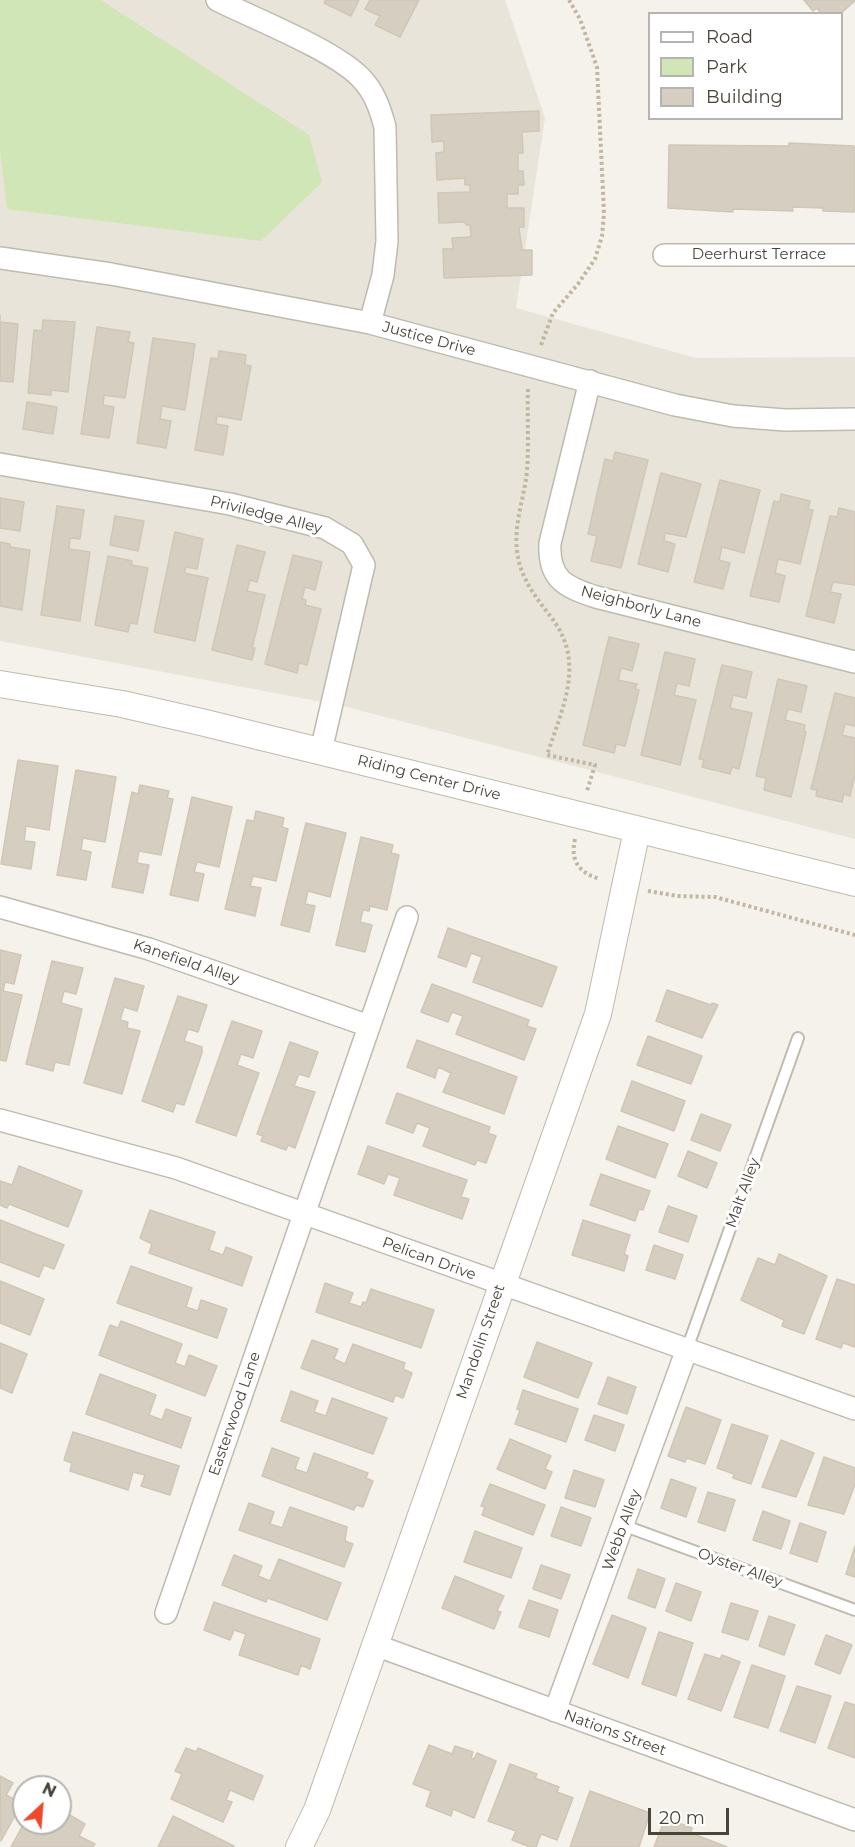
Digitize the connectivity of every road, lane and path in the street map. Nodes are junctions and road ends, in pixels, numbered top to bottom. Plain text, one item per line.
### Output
1 (217, 0) edge
2 (569, 0) edge
3 (664, 255) dead end
4 (855, 255) edge
5 (0, 258) edge
6 (370, 323) junction
7 (540, 346) dead end
8 (590, 381) junction
9 (855, 419) edge
10 (0, 464) edge
11 (855, 662) edge
12 (0, 684) edge
13 (321, 752) junction
14 (547, 755) dead end
15 (580, 815) junction
16 (637, 830) junction
17 (855, 883) edge
18 (626, 886) junction
19 (0, 907) edge
20 (407, 916) dead end
21 (855, 935) edge
22 (369, 1026) junction
23 (798, 1038) dead end
24 (0, 1120) edge
25 (305, 1214) junction
26 (501, 1284) junction
27 (687, 1349) junction
28 (855, 1409) edge
29 (625, 1526) junction
30 (855, 1610) edge
31 (166, 1613) dead end
32 (375, 1645) junction
33 (555, 1711) junction
34 (855, 1820) edge
35 (299, 1847) edge

1 - 6 street
2 - 7 path
3 - 4 street, Deerhurst Terrace
5 - 6 street, Justice Drive
6 - 8 street, Justice Drive
8 - 9 street, Justice Drive
8 - 11 street, Neighborly Lane
10 - 13 street, Priviledge Alley
12 - 13 street, Riding Center Drive
13 - 15 street, Riding Center Drive
14 - 15 path
15 - 16 street, Riding Center Drive
15 - 18 path
16 - 17 street, Riding Center Drive
16 - 18 street, Mandolin Street
18 - 21 path
18 - 26 street, Mandolin Street
19 - 22 street, Kanefield Alley
20 - 22 street
22 - 25 street
23 - 27 lane, Malt Alley
24 - 25 street, Pelican Drive
25 - 26 street, Pelican Drive
25 - 31 street, Easterwood Lane
26 - 27 street, Pelican Drive
26 - 32 street, Mandolin Street
27 - 28 street, Pelican Drive
27 - 29 street, Webb Alley
29 - 30 lane, Oyster Alley
29 - 33 street, Webb Alley
32 - 33 street, Nations Street
32 - 35 street, Mandolin Street
33 - 34 street, Nations Street

